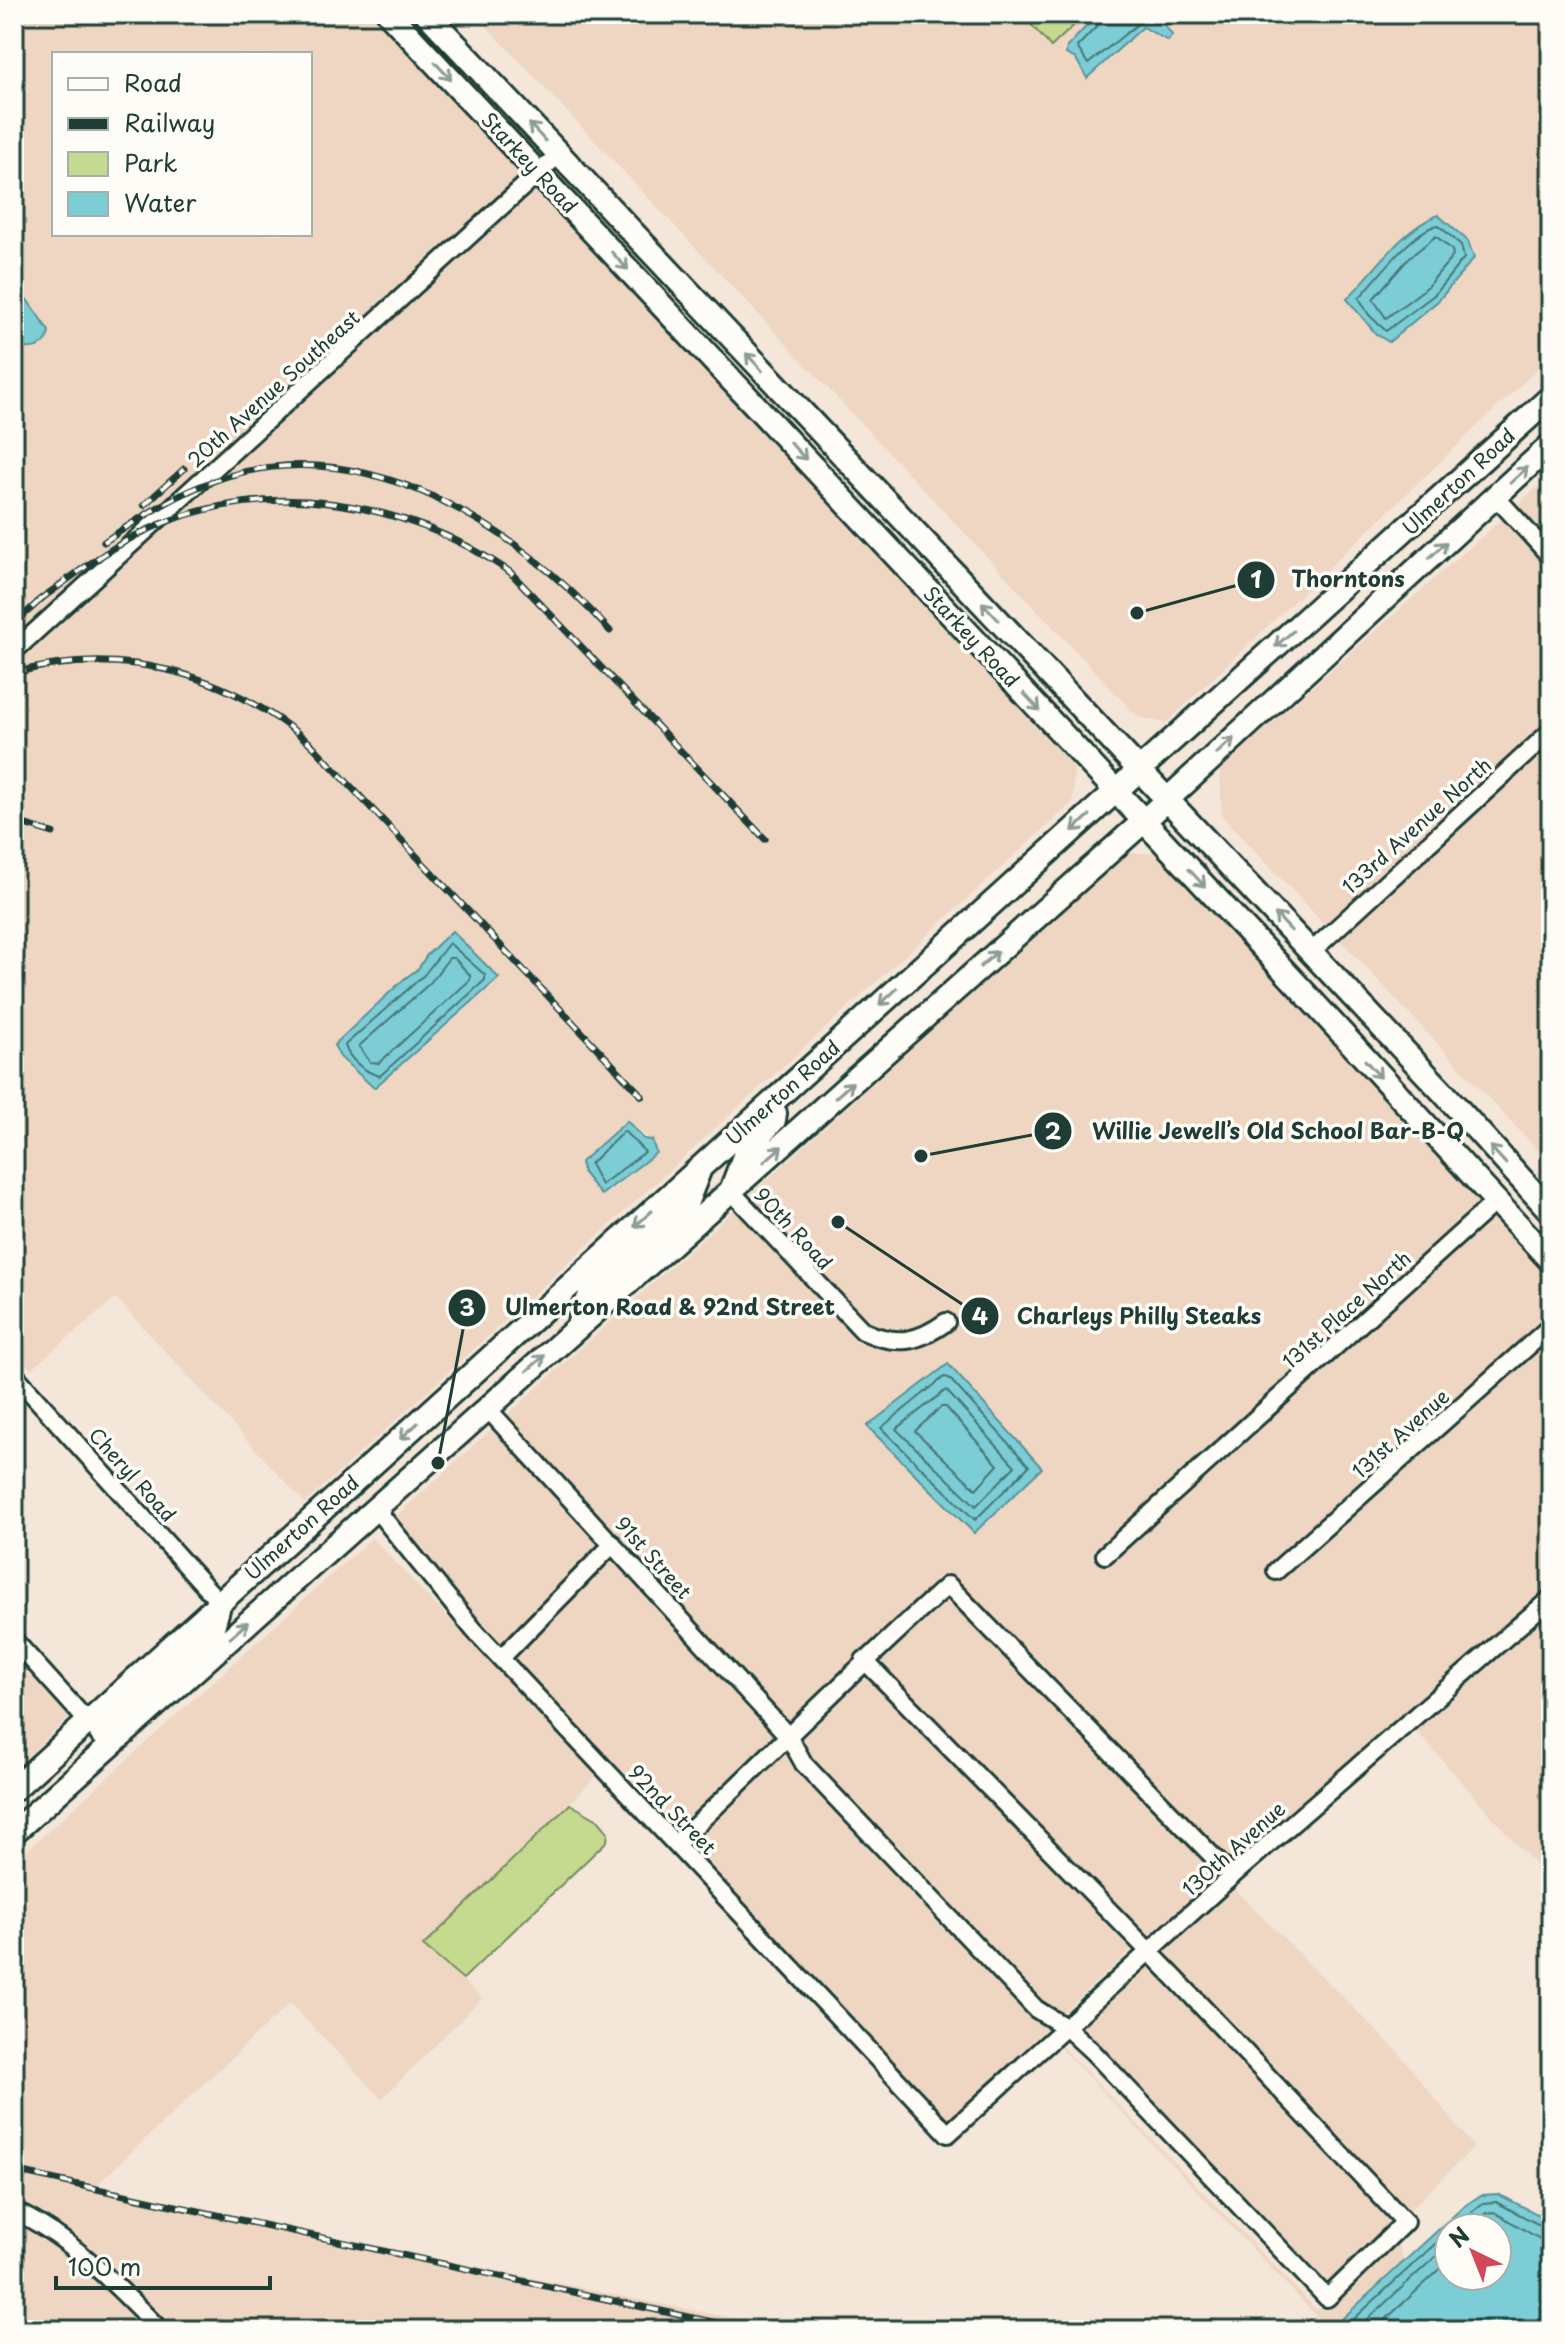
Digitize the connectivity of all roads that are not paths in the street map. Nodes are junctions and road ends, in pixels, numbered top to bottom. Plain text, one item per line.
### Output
1 (389, 14) edge
2 (427, 14) edge
3 (559, 154) junction
4 (538, 174) junction
5 (1551, 397) edge
6 (1551, 445) edge
7 (1496, 497) junction
8 (1551, 557) edge
9 (14, 651) edge
10 (1551, 731) edge
11 (1139, 771) junction
12 (1116, 792) junction
13 (1167, 799) junction
14 (1144, 821) junction
15 (1311, 952) junction
16 (776, 1099) junction
17 (1409, 1109) junction
18 (1466, 1119) junction
19 (701, 1166) junction
20 (731, 1191) junction
21 (1495, 1202) junction
22 (1551, 1212) edge
23 (1551, 1261) edge
24 (946, 1322) dead end
25 (1551, 1326) edge
26 (577, 1327) junction
27 (504, 1345) junction
28 (14, 1374) edge
29 (486, 1407) junction
30 (375, 1508) junction
31 (613, 1544) junction
32 (1105, 1555) dead end
33 (1276, 1571) dead end
34 (1551, 1598) edge
35 (220, 1603) junction
36 (14, 1640) edge
37 (502, 1657) junction
38 (864, 1660) junction
39 (88, 1722) junction
40 (789, 1737) junction
41 (14, 1789) edge
42 (59, 1791) junction
43 (14, 1832) edge
44 (677, 1843) junction
45 (1232, 1876) junction
46 (1150, 1954) junction
47 (1067, 2028) junction
48 (948, 2134) joint
49 (14, 2211) edge
50 (160, 2330) edge

1 -> 4 main road, Starkey Road
3 -> 2 main road, Starkey Road
3 - 4 street, 20th Avenue Southeast
11 -> 3 main road, Starkey Road
4 - 9 street, 20th Avenue Southeast
4 -> 12 main road, Starkey Road
5 -> 11 main road, Ulmerton Road
7 -> 6 main road, Ulmerton Road
7 - 8 street
13 -> 7 main road, Ulmerton Road
10 - 15 street, 133rd Avenue North
11 - 12 main road, Ulmerton Road
11 - 13 main road, Starkey Road
12 - 14 main road, Starkey Road
12 -> 16 main road, Ulmerton Road
13 - 14 main road, Ulmerton Road
15 -> 13 main road, Starkey Road
14 -> 17 main road, Starkey Road
20 -> 14 main road, Ulmerton Road
15 - 18 main road, Starkey Road
16 - 19 main road, Ulmerton Road
16 - 20 main road
17 - 18 main road
17 - 21 main road, Starkey Road
22 -> 18 main road, Starkey Road
19 - 26 main road
19 -> 27 main road, Ulmerton Road
20 - 24 street, 90th Road
20 - 26 main road, Ulmerton Road
21 - 23 main road, Starkey Road
21 - 32 street, 131st Place North
25 - 33 street, 131st Avenue
29 -> 26 main road, Ulmerton Road
27 - 30 main road
27 -> 35 main road, Ulmerton Road
28 - 35 street, Cheryl Road
29 - 30 main road, Ulmerton Road
29 - 31 street, 91st Street
30 - 37 street, 92nd Street
42 -> 30 main road, Ulmerton Road
31 - 37 street
31 - 40 street, 91st Street
34 - 45 street, 130th Avenue
35 - 39 main road, Ulmerton Road
35 - 42 main road
36 - 39 street
37 - 44 street, 92nd Street
38 - 40 street
38 - 45 street
38 - 46 street
39 - 41 main road, Ulmerton Road
40 - 44 street
40 - 47 street, 91st Street
42 - 43 main road, Ulmerton Road
44 - 48 street, 92nd Street
45 - 46 street, 130th Avenue
46 - 47 street, 130th Avenue
46 - 47 street, 91st Street
47 - 48 street, 130th Avenue
49 - 50 street

